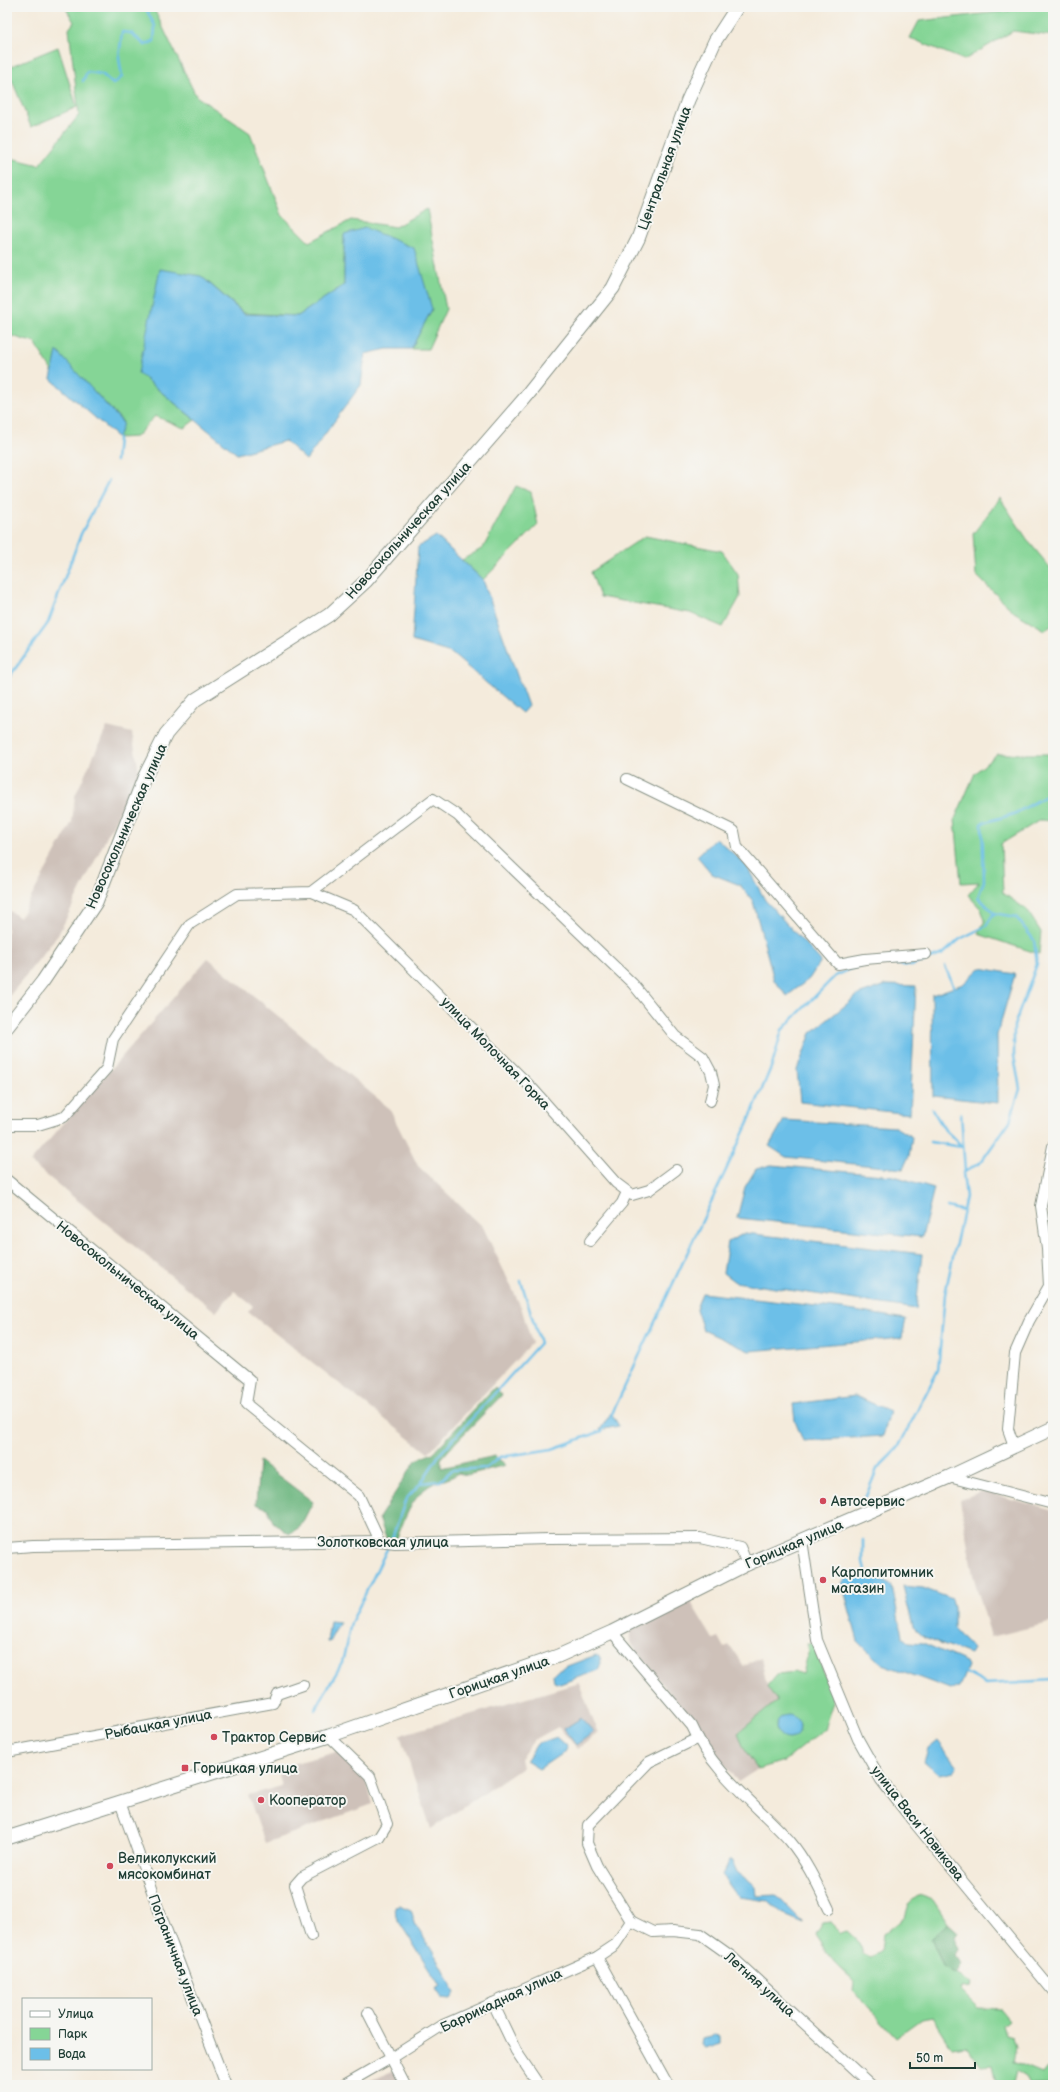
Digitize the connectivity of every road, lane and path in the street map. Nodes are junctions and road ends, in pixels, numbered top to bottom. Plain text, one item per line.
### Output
1 (737, 7) edge
2 (584, 324) joint
3 (627, 780) dead end
4 (311, 892) junction
5 (926, 954) dead end
6 (7, 1027) edge
7 (710, 1101) dead end
8 (7, 1123) edge
9 (1053, 1146) edge
10 (676, 1170) dead end
11 (7, 1180) edge
12 (627, 1192) junction
13 (590, 1241) dead end
14 (1053, 1428) edge
15 (1014, 1446) junction
16 (949, 1477) junction
17 (1053, 1504) edge
18 (802, 1540) junction
19 (386, 1542) junction
20 (7, 1548) edge
21 (747, 1564) junction
22 (612, 1632) junction
23 (303, 1685) dead end
24 (329, 1736) junction
25 (698, 1738) junction
26 (7, 1752) edge
27 (120, 1802) junction
28 (7, 1838) edge
29 (829, 1909) dead end
30 (631, 1921) junction
31 (310, 1936) dead end
32 (597, 1957) junction
33 (1053, 1991) edge
34 (493, 2004) junction
35 (368, 2013) dead end
36 (392, 2058) junction
37 (226, 2085) edge
38 (344, 2085) edge
39 (405, 2085) edge
40 (539, 2085) edge
41 (668, 2085) edge
42 (871, 2085) edge

1 - 2 main road, Центральная улица
2 - 6 main road, Новосокольническая улица
3 - 5 street
4 - 7 street
4 - 8 street
4 - 12 street, улица Молочная Горка
9 - 15 street
10 - 12 street
11 - 19 street, Новосокольническая улица
12 - 13 street
14 - 15 main road, Горицкая улица
15 - 16 main road, Горицкая улица
16 - 17 street
16 - 18 main road, Горицкая улица
18 - 21 main road, Горицкая улица
18 - 33 street, улица Васи Новикова
19 - 20 street, Золотковская улица
19 - 21 street, Золотковская улица
21 - 22 main road, Горицкая улица
22 - 24 main road, Горицкая улица
22 - 25 street
23 - 26 street, Рыбацкая улица
24 - 27 main road, Горицкая улица
24 - 31 street
25 - 29 street
25 - 30 street
27 - 28 main road, Горицкая улица
27 - 37 street, Пограничная улица
30 - 32 street, Баррикадная улица
30 - 42 street, Летняя улица
32 - 34 street, Баррикадная улица
32 - 41 street
34 - 36 street, Баррикадная улица
34 - 40 street
35 - 36 street
36 - 38 street, Баррикадная улица
36 - 39 street

